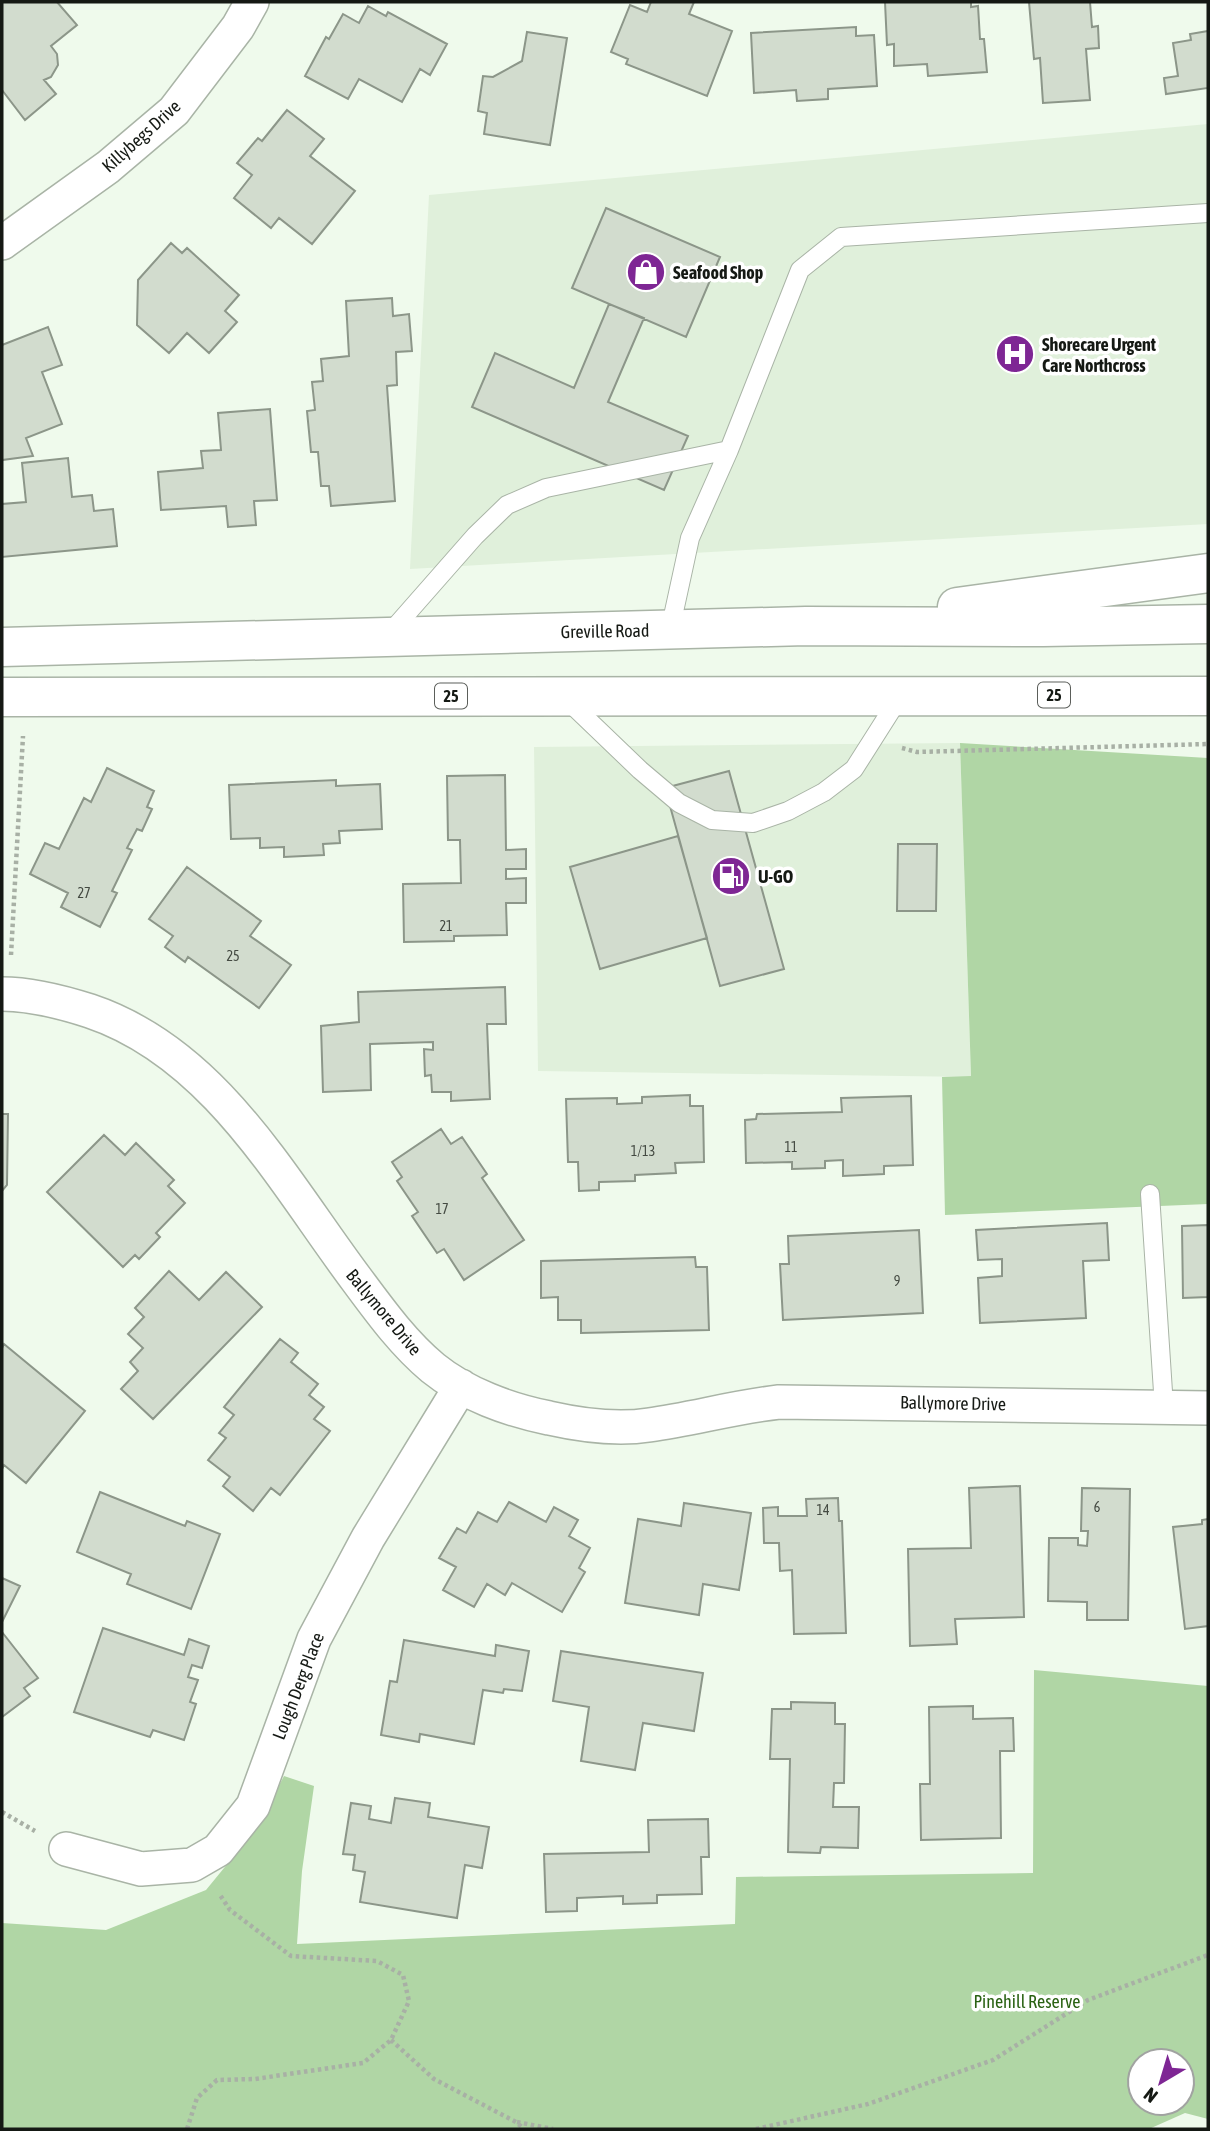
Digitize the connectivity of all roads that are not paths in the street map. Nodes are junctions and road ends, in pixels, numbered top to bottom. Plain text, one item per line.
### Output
1 (252, 2) edge
2 (1208, 213) edge
3 (2, 243) edge
4 (729, 450) junction
5 (1208, 573) edge
6 (1208, 624) edge
7 (806, 626) junction
8 (670, 630) junction
9 (387, 637) junction
10 (2, 647) edge
11 (901, 695) junction
12 (563, 696) junction
13 (1208, 696) edge
14 (12, 697) edge
15 (5, 994) edge
16 (1150, 1194) dead end
17 (461, 1386) junction
18 (1164, 1407) junction
19 (1205, 1408) edge
20 (66, 1849) dead end

1 - 3 street, Killybegs Drive
2 - 4 lane
4 - 8 lane
4 - 9 lane
5 - 7 main road
6 - 7 main road, Greville Road
7 - 8 main road, Greville Road
8 - 9 main road, Greville Road
9 - 10 main road, Greville Road
11 - 12 main road, 25
11 - 12 lane
11 - 13 main road, 25
12 - 14 main road, 25
15 - 17 street, Ballymore Drive
16 - 18 lane
17 - 18 street, Ballymore Drive
17 - 20 street, Lough Derg Place
18 - 19 street, Ballymore Drive

